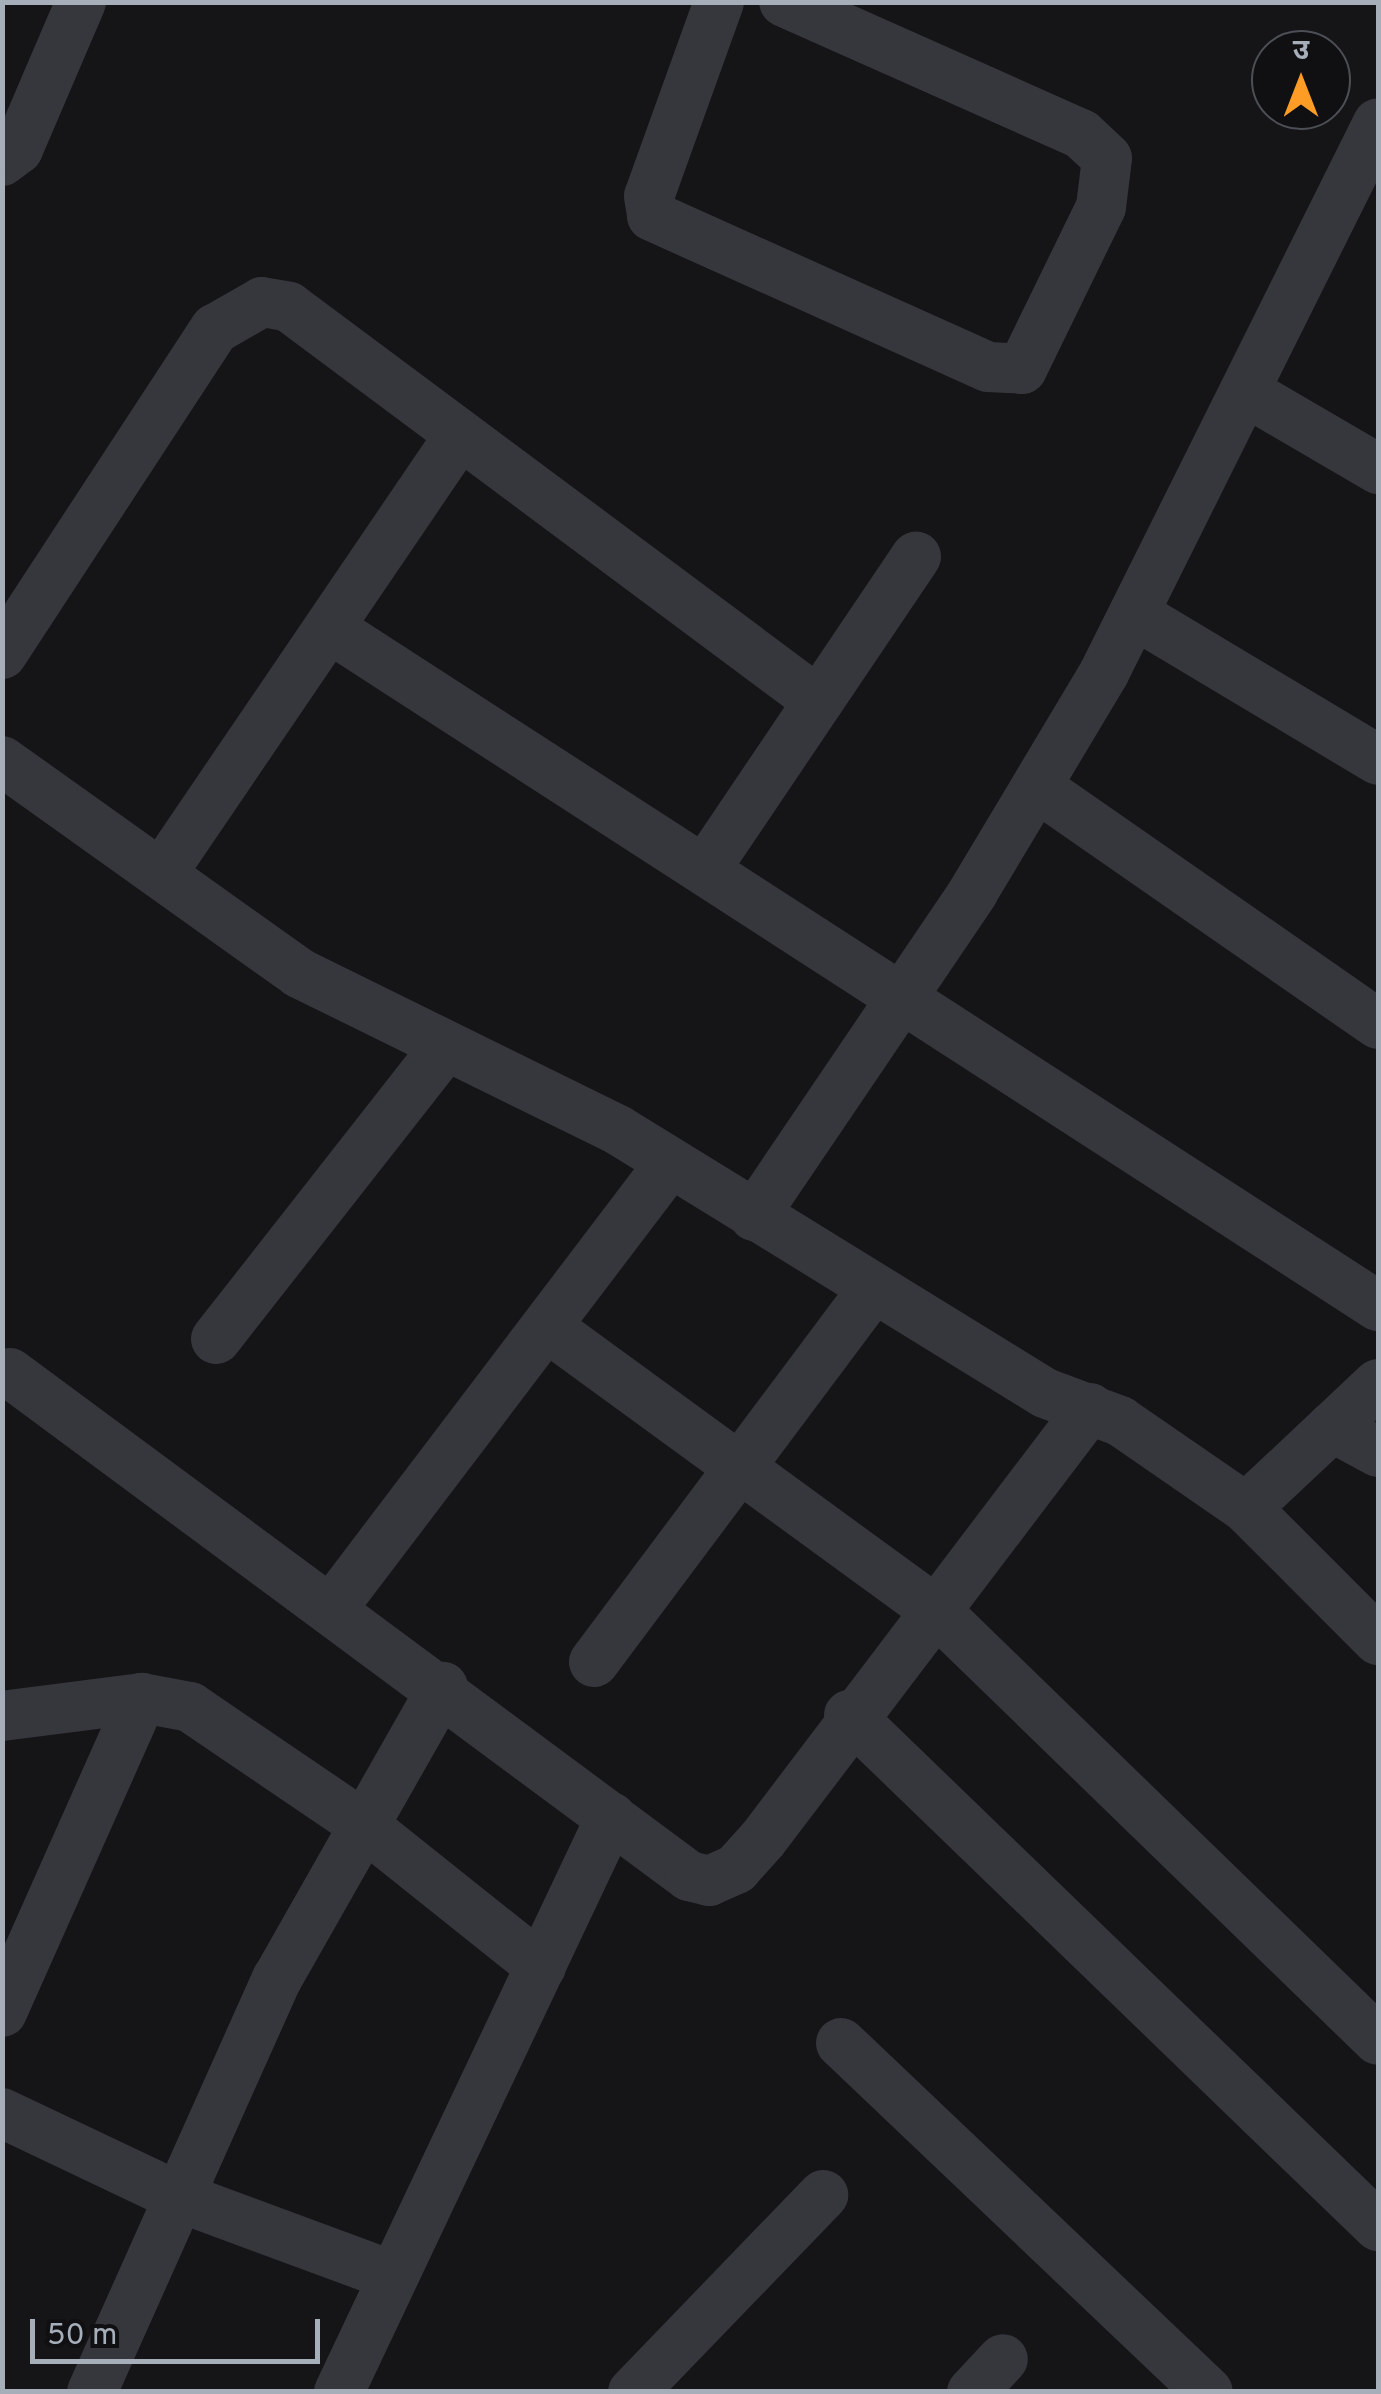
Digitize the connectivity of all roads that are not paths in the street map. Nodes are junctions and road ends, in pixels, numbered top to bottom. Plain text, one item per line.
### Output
1 (81, 2) edge
2 (719, 2) edge
3 (784, 2) edge
4 (1378, 123) edge
5 (2, 161) edge
6 (1363, 191) edge
7 (1248, 393) junction
8 (458, 436) junction
9 (1378, 469) edge
10 (916, 557) dead end
11 (1136, 615) junction
12 (331, 630) junction
13 (2, 654) edge
14 (818, 701) junction
15 (1378, 760) edge
16 (2, 761) edge
17 (1037, 787) junction
18 (708, 865) junction
19 (162, 873) junction
20 (900, 998) junction
21 (1378, 1024) edge
22 (446, 1046) junction
23 (670, 1163) junction
24 (754, 1216) junction
25 (874, 1288) junction
26 (1378, 1306) edge
27 (547, 1327) junction
28 (216, 1339) dead end
29 (10, 1373) dead end
30 (1378, 1384) edge
31 (1090, 1408) junction
32 (1332, 1426) junction
33 (1378, 1452) edge
34 (744, 1470) junction
35 (1246, 1508) junction
36 (333, 1607) junction
37 (933, 1608) junction
38 (1378, 1640) edge
39 (594, 1662) dead end
40 (443, 1687) junction
41 (142, 1698) junction
42 (849, 1715) junction
43 (2, 1716) edge
44 (611, 1817) junction
45 (362, 1824) junction
46 (540, 1967) junction
47 (2, 2012) edge
48 (1378, 2040) edge
49 (841, 2043) dead end
50 (2, 2113) edge
51 (823, 2195) dead end
52 (179, 2196) junction
53 (1378, 2226) edge
54 (390, 2275) junction
55 (92, 2392) edge
56 (338, 2392) edge
57 (634, 2392) edge
58 (1208, 2392) edge

1 - 5 street
2 - 3 street
4 - 6 street
6 - 7 street
7 - 9 street
7 - 11 street
8 - 12 street
8 - 13 street
8 - 14 street
10 - 14 street
11 - 15 street
11 - 17 street
12 - 18 street
12 - 19 street
14 - 18 street
16 - 19 street
17 - 20 street
17 - 21 street
18 - 20 street
19 - 22 street
20 - 24 street
20 - 26 street
22 - 23 street
22 - 28 street
23 - 24 street
23 - 27 street
24 - 25 street
25 - 31 street
25 - 34 street
27 - 34 street
27 - 36 street
29 - 36 street
30 - 32 street
31 - 35 street
31 - 37 street
32 - 33 street
32 - 35 street
34 - 37 street
34 - 39 street
35 - 38 street
36 - 40 street
37 - 42 street
37 - 48 street
40 - 44 street
40 - 45 street
41 - 43 street
41 - 45 street
41 - 47 street
42 - 44 street
42 - 53 street
44 - 46 street
45 - 46 street
45 - 52 street
46 - 54 street
49 - 58 street
50 - 52 street
51 - 57 street
52 - 54 street
52 - 55 street
54 - 56 street

